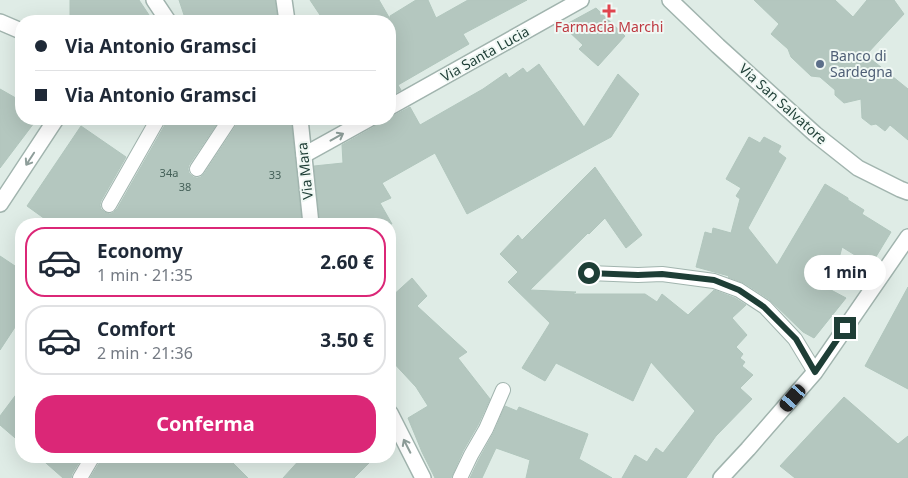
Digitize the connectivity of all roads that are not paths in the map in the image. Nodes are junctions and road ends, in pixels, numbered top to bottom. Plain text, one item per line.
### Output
1 (154, 0) edge
2 (284, 0) edge
3 (581, 0) edge
4 (670, 0) edge
5 (164, 15) edge
6 (286, 15) edge
7 (0, 22) edge
8 (15, 28) edge
9 (396, 104) edge
10 (52, 125) edge
11 (155, 125) edge
12 (226, 125) edge
13 (301, 125) edge
14 (358, 125) edge
15 (304, 156) junction
16 (197, 169) dead end
17 (908, 192) edge
18 (0, 204) edge
19 (109, 205) dead end
20 (309, 218) edge
21 (908, 236) edge
22 (589, 273) dead end
23 (815, 372) junction
24 (503, 390) dead end
25 (396, 425) edge
26 (89, 463) edge
27 (80, 478) edge
28 (423, 478) edge
29 (460, 478) edge
30 (721, 478) edge

1 - 5 street
2 - 6 street
3 - 9 street, Via Santa Lucia
4 - 17 street, Via San Salvatore
7 - 8 street
10 -> 18 street
11 - 19 lane
12 - 16 lane
13 - 15 street, Via Mara
15 -> 14 street
15 - 20 street, Via Mara
21 - 23 street
22 - 23 lane
23 - 30 street
24 - 29 lane
28 -> 25 street
26 - 27 lane

